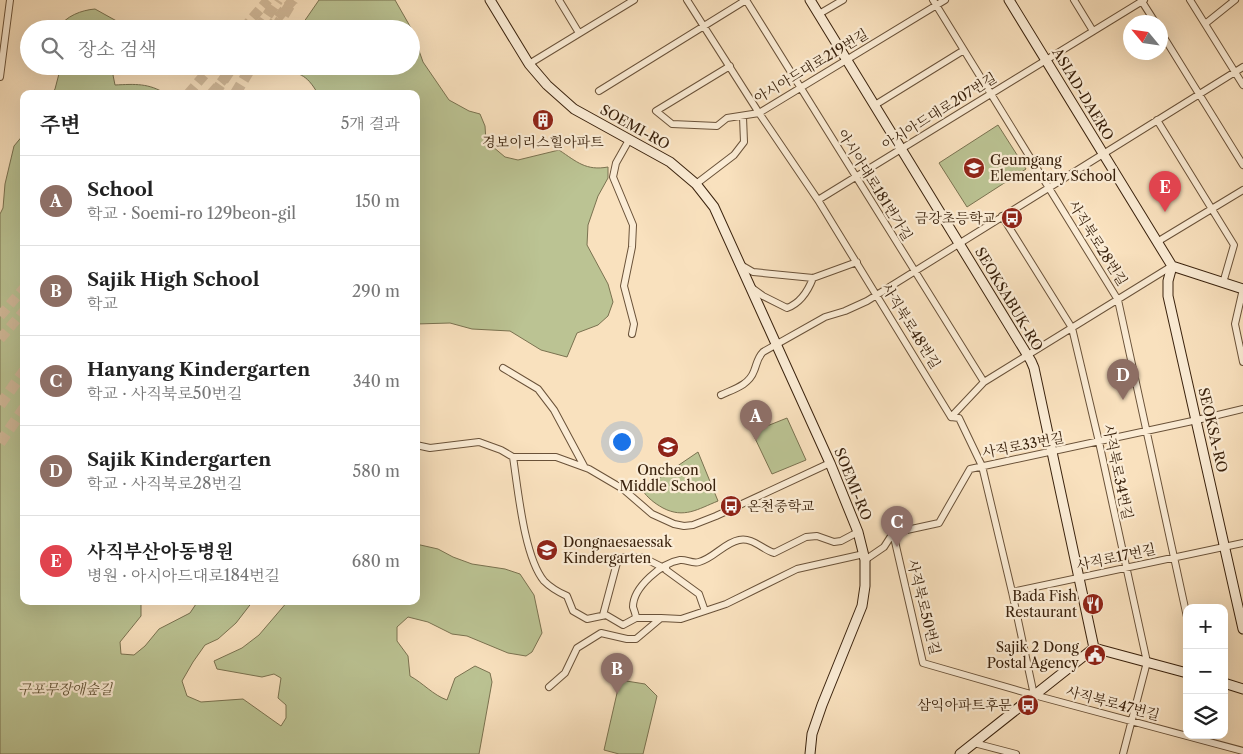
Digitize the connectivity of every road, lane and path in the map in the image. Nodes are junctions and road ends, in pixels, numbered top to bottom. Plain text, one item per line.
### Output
1 (10, 0) edge
2 (490, 0) edge
3 (559, 0) edge
4 (634, 0) edge
5 (687, 0) edge
6 (746, 0) edge
7 (810, 0) edge
8 (843, 0) edge
9 (945, 0) edge
10 (1009, 0) edge
11 (1074, 0) edge
12 (1142, 0) edge
13 (1190, 0) edge
14 (1235, 0) edge
15 (625, 2) edge
16 (935, 3) edge
17 (819, 14) junction
18 (1151, 15) edge
19 (1205, 24) junction
20 (704, 26) junction
21 (1093, 31) junction
22 (580, 33) junction
23 (1168, 44) edge
24 (964, 50) junction
25 (847, 60) junction
26 (1046, 60) junction
27 (529, 64) junction
28 (730, 66) junction
29 (1243, 67) edge
30 (1236, 72) junction
31 (0, 77) edge
32 (1243, 85) edge
33 (800, 88) junction
34 (599, 91) dead end
35 (991, 94) junction
36 (1200, 94) junction
37 (875, 105) junction
38 (759, 113) junction
39 (743, 117) junction
40 (1157, 120) junction
41 (629, 140) junction
42 (901, 149) junction
43 (1103, 153) junction
44 (1243, 165) edge
45 (856, 177) junction
46 (696, 184) junction
47 (1048, 187) junction
48 (1243, 190) edge
49 (818, 200) junction
50 (1212, 209) junction
51 (1002, 216) junction
52 (1157, 242) junction
53 (959, 243) junction
54 (857, 262) junction
55 (741, 265) junction
56 (1172, 266) junction
57 (914, 271) junction
58 (813, 278) junction
59 (1223, 283) junction
60 (752, 288) junction
61 (1243, 289) edge
62 (877, 294) junction
63 (1118, 300) junction
64 (1072, 328) junction
65 (632, 334) dead end
66 (778, 344) junction
67 (1028, 355) junction
68 (1243, 362) edge
69 (503, 368) dead end
70 (984, 382) junction
71 (721, 395) dead end
72 (1243, 409) edge
73 (951, 417) junction
74 (1197, 420) junction
75 (1146, 432) junction
76 (1099, 442) junction
77 (420, 446) edge
78 (1052, 453) junction
79 (513, 457) junction
80 (830, 463) junction
81 (584, 466) junction
82 (982, 466) junction
83 (858, 532) junction
84 (893, 533) junction
85 (1243, 543) edge
86 (1226, 547) junction
87 (865, 557) junction
88 (1174, 558) junction
89 (664, 567) junction
90 (1126, 568) junction
91 (1079, 578) junction
92 (1012, 592) junction
93 (1184, 604) edge
94 (705, 612) junction
95 (603, 615) junction
96 (636, 618) junction
97 (661, 618) junction
98 (1243, 628) edge
99 (1094, 648) junction
100 (1147, 662) junction
101 (1183, 672) edge
102 (1228, 684) edge
103 (1241, 685) edge
104 (549, 687) dead end
105 (1034, 696) junction
106 (1131, 721) junction
107 (974, 743) junction
108 (1243, 751) edge
109 (810, 754) edge
110 (960, 754) edge
111 (1016, 754) edge
112 (1122, 754) edge

1 - 31 street
2 - 27 main road, SOEMI-RO
3 - 22 street
4 - 15 street
5 - 20 street, 사직북로48번길
6 - 20 street
6 - 33 street, 아시아대로181번가길
7 - 17 main road, SEOKSABUK-RO
8 - 17 street
9 - 16 street, 아시아드대로219번길
10 - 26 main road, ASIAD-DAERO
11 - 21 street
12 - 18 street
12 - 21 street, 아시아드대로207번길
13 - 19 street
14 - 19 street
15 - 22 street
16 - 24 street, 사직북로28번길
16 - 25 street, 아시아드대로219번길
17 - 25 main road, SEOKSABUK-RO
19 - 30 street
20 - 28 street, 사직북로48번길
20 - 34 street
21 - 26 street, 아시아드대로207번길
22 - 27 street
23 - 36 street
24 - 35 street, 사직북로28번길
24 - 37 street
25 - 33 street, 아시아드대로219번길
25 - 37 main road, SEOKSABUK-RO
26 - 35 street, 아시아드대로207번길
26 - 43 main road, ASIAD-DAERO
27 - 41 main road, SOEMI-RO
28 - 38 street, 사직북로48번길
28 - 39 street, 아시아드대로219번길
29 - 30 street
30 - 32 street
30 - 36 street
33 - 38 street, 아시아드대로219번길
33 - 45 street, 아시아대로181번가길
35 - 42 street, 아시아드대로207번길
35 - 47 street, 사직북로28번길
36 - 40 street
36 - 44 street
37 - 42 main road, SEOKSABUK-RO
38 - 39 street, 아시아드대로219번길
38 - 49 street, 사직북로48번길
39 - 46 street
40 - 43 street
40 - 50 street
41 - 46 main road, SOEMI-RO
41 - 65 street
42 - 45 street, 아시아드대로207번길
42 - 53 main road, SEOKSABUK-RO
43 - 47 street
43 - 52 main road, ASIAD-DAERO
45 - 49 street, 아시아드대로207번길
45 - 57 street, 아시아대로181번가길
46 - 55 main road, SOEMI-RO
47 - 51 street
47 - 63 street, 사직북로28번길
48 - 50 street
49 - 54 street, 사직북로48번길
50 - 52 street
50 - 59 street
51 - 53 street
51 - 64 street, 사직북로34번길
52 - 56 main road, ASIAD-DAERO
53 - 57 street
53 - 67 main road, SEOKSABUK-RO
54 - 58 street
54 - 62 street, 사직북로48번길
55 - 58 street
55 - 60 main road, SOEMI-RO
56 - 59 main road
56 - 63 street
56 - 74 main road, SEOKSA-RO
57 - 62 street
57 - 70 street, 아시아대로181번가길
58 - 60 street
59 - 61 main road
60 - 66 main road, SOEMI-RO
61 - 68 street
62 - 66 street
62 - 73 street, 사직북로48번길
63 - 64 street
63 - 75 street, 사직북로28번길
64 - 67 street
64 - 76 street, 사직북로34번길
66 - 71 street
66 - 80 main road, SOEMI-RO
67 - 70 street
67 - 78 main road, SEOKSABUK-RO
69 - 81 street
70 - 73 street
72 - 74 street, 사직로33번길
73 - 82 street, 사직북로48번길
74 - 75 street, 사직로33번길
74 - 86 main road, SEOKSA-RO
75 - 76 street, 사직로33번길
75 - 88 street, 사직북로28번길
76 - 78 street, 사직로33번길
76 - 90 street, 사직북로34번길
77 - 79 street
78 - 82 street, 사직로33번길
78 - 91 main road, SEOKSABUK-RO
79 - 81 street
79 - 95 street
80 - 81 street
80 - 83 main road, SOEMI-RO
82 - 84 street, 사직로33번길
82 - 92 street, 사직북로48번길
83 - 87 main road, SOEMI-RO
83 - 89 street
84 - 87 street
84 - 105 street, 사직북로50번길
85 - 86 street, 사직로17번길
86 - 88 street, 사직로17번길
86 - 98 main road, SEOKSA-RO
87 - 94 street
87 - 109 main road, SOEMI-RO
88 - 90 street, 사직로17번길
88 - 93 street, 사직북로28번길
89 - 94 street
89 - 95 street
89 - 96 street
90 - 91 street, 사직로17번길
90 - 100 street, 사직북로34번길
91 - 92 street, 사직로17번길
91 - 99 main road, SEOKSABUK-RO
92 - 105 street, 사직북로48번길
94 - 97 street
95 - 96 street
96 - 97 street
97 - 104 street
99 - 100 main road
99 - 105 main road
100 - 101 main road
100 - 106 street
102 - 103 main road
105 - 106 street, 사직북로47번길
105 - 107 main road
106 - 108 street, 사직북로47번길
106 - 112 street
107 - 110 main road
107 - 111 street

